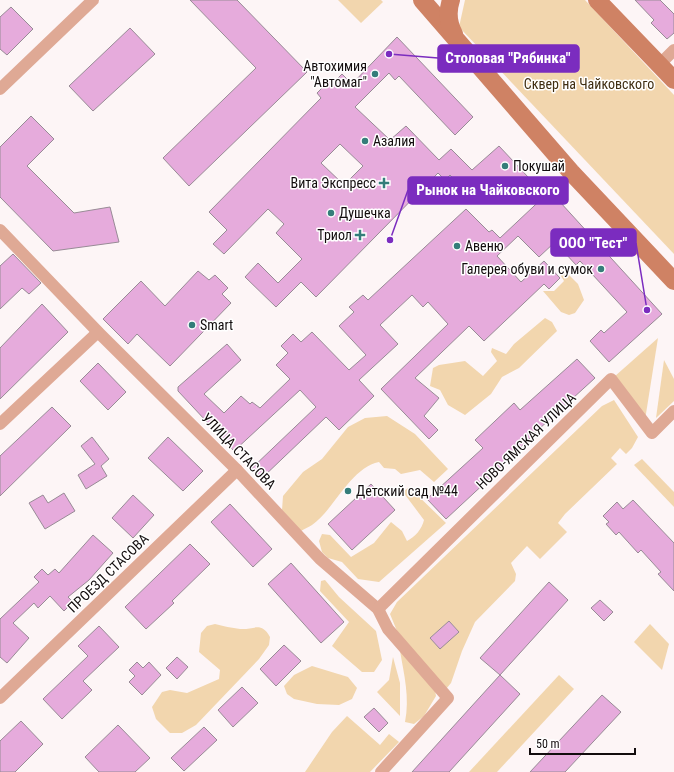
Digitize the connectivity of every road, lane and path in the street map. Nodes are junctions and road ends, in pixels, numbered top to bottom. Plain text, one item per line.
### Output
1 (93, 0) edge
2 (422, 0) edge
3 (451, 0) edge
4 (597, 0) edge
5 (459, 41) junction
6 (674, 50) edge
7 (659, 65) junction
8 (674, 80) edge
9 (0, 89) edge
10 (0, 230) edge
11 (674, 281) edge
12 (98, 332) junction
13 (674, 411) edge
14 (0, 424) edge
15 (237, 470) junction
16 (378, 609) junction
17 (0, 698) edge
18 (381, 772) edge

1 - 9 street
2 - 5 main road
3 - 5 main road
4 - 7 main road
5 - 11 main road
6 - 7 street
7 - 8 main road
10 - 12 street, УЛИЦА СТАСОВА
12 - 14 street
12 - 15 street, УЛИЦА СТАСОВА
13 - 16 street, НОВО-ЯМСКАЯ УЛИЦА
15 - 16 street, УЛИЦА СТАСОВА
15 - 17 street, ПРОЕЗД СТАСОВА
16 - 18 street, УЛИЦА СТАСОВА

